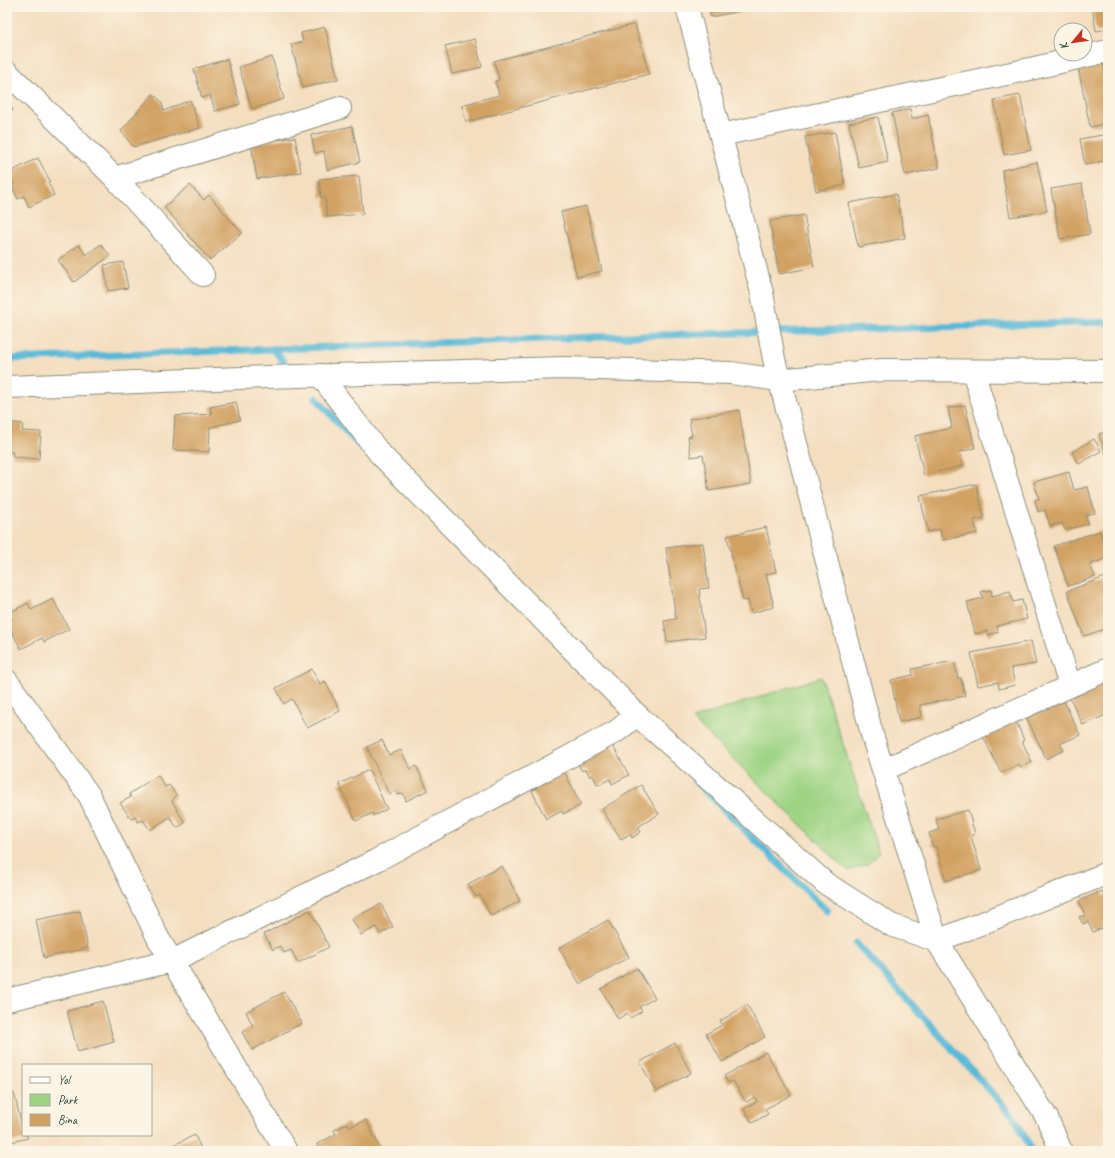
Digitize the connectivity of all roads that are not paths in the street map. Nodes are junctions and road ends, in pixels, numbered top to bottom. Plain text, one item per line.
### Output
1 (687, 7) edge
2 (1108, 51) edge
3 (7, 72) edge
4 (340, 108) dead end
5 (721, 135) junction
6 (115, 178) junction
7 (203, 275) dead end
8 (777, 370) junction
9 (973, 371) junction
10 (1108, 371) edge
11 (320, 375) junction
12 (7, 387) edge
13 (1108, 669) edge
14 (7, 681) edge
15 (1070, 686) junction
16 (637, 715) junction
17 (883, 770) junction
18 (1108, 872) edge
19 (937, 941) junction
20 (172, 961) junction
21 (7, 1000) edge
22 (286, 1151) edge
23 (1061, 1151) edge

1 - 5 street
2 - 5 street
3 - 6 street
4 - 6 street
5 - 8 street
6 - 7 street
8 - 9 street
8 - 11 street
8 - 17 street
9 - 10 street
9 - 15 street
11 - 12 street
11 - 16 street
13 - 15 street
14 - 20 street
15 - 17 street
16 - 19 street
16 - 20 street
17 - 19 street
18 - 19 street
19 - 23 street
20 - 21 street
20 - 22 street

